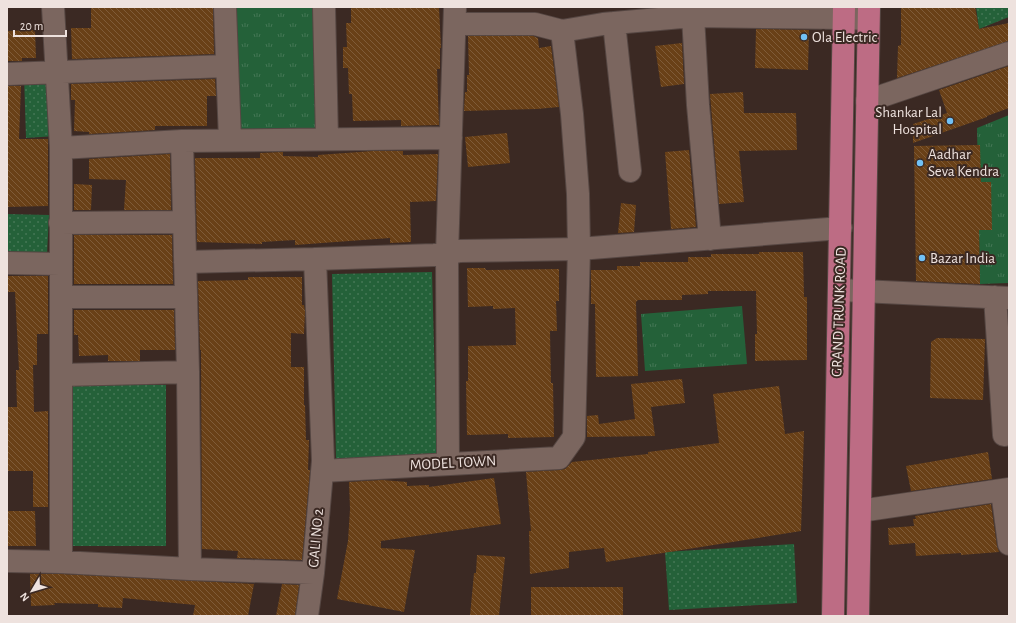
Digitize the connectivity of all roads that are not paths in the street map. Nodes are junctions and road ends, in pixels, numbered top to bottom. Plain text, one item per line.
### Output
1 (53, 7) edge
2 (225, 7) edge
3 (324, 7) edge
4 (844, 12) edge
5 (868, 13) edge
6 (455, 15) edge
7 (693, 16) junction
8 (606, 18) edge
9 (562, 31) junction
10 (1009, 53) edge
11 (227, 66) junction
12 (56, 72) junction
13 (7, 74) edge
14 (867, 101) junction
15 (451, 138) junction
16 (327, 139) junction
17 (230, 140) junction
18 (182, 141) junction
19 (61, 148) junction
20 (630, 171) dead end
21 (184, 222) junction
22 (60, 223) junction
23 (841, 228) junction
24 (710, 239) junction
25 (579, 249) junction
26 (447, 254) junction
27 (315, 259) junction
28 (185, 262) junction
29 (7, 263) edge
30 (60, 264) junction
31 (840, 290) junction
32 (864, 292) junction
33 (61, 297) junction
34 (186, 297) junction
35 (1002, 298) edge
36 (188, 372) junction
37 (61, 375) junction
38 (1004, 435) dead end
39 (448, 464) junction
40 (322, 466) junction
41 (1006, 490) edge
42 (860, 512) junction
43 (1009, 544) edge
44 (7, 561) edge
45 (61, 562) junction
46 (190, 569) junction
47 (313, 573) junction
48 (307, 616) edge
49 (833, 616) edge
50 (858, 616) edge

1 - 12 street
2 - 11 street
3 - 16 street
4 - 5 street
4 - 7 street
4 - 23 highway, GRAND TRUNK ROAD
5 - 14 highway, GRAND TRUNK ROAD
6 - 9 street
6 - 15 street
7 - 8 street
7 - 24 street
8 - 9 street
8 - 20 street
9 - 25 street
10 - 14 street
11 - 12 street
11 - 17 street
12 - 13 street
12 - 19 street
14 - 32 highway, GRAND TRUNK ROAD
15 - 16 street
15 - 26 street
16 - 17 street
17 - 18 street
18 - 19 street
18 - 21 street
19 - 22 street
21 - 22 street
21 - 28 street
22 - 30 street
23 - 24 street
23 - 31 highway, GRAND TRUNK ROAD
24 - 25 street
25 - 26 street
25 - 39 street, MODEL TOWN
26 - 27 street
26 - 39 street
27 - 28 street
27 - 40 street, GALI NO 2
28 - 34 street
29 - 30 street
30 - 33 street
31 - 32 street
31 - 49 highway, GRAND TRUNK ROAD
32 - 35 street
32 - 42 highway, GRAND TRUNK ROAD
33 - 34 street
33 - 37 street
34 - 36 street
35 - 38 street
36 - 37 street
36 - 46 street
37 - 45 street
39 - 40 street, MODEL TOWN
40 - 47 street, GALI NO 2
41 - 42 street
41 - 43 street
42 - 50 highway, GRAND TRUNK ROAD
44 - 45 street
45 - 46 street
46 - 47 street
47 - 48 street, GALI NO 2

